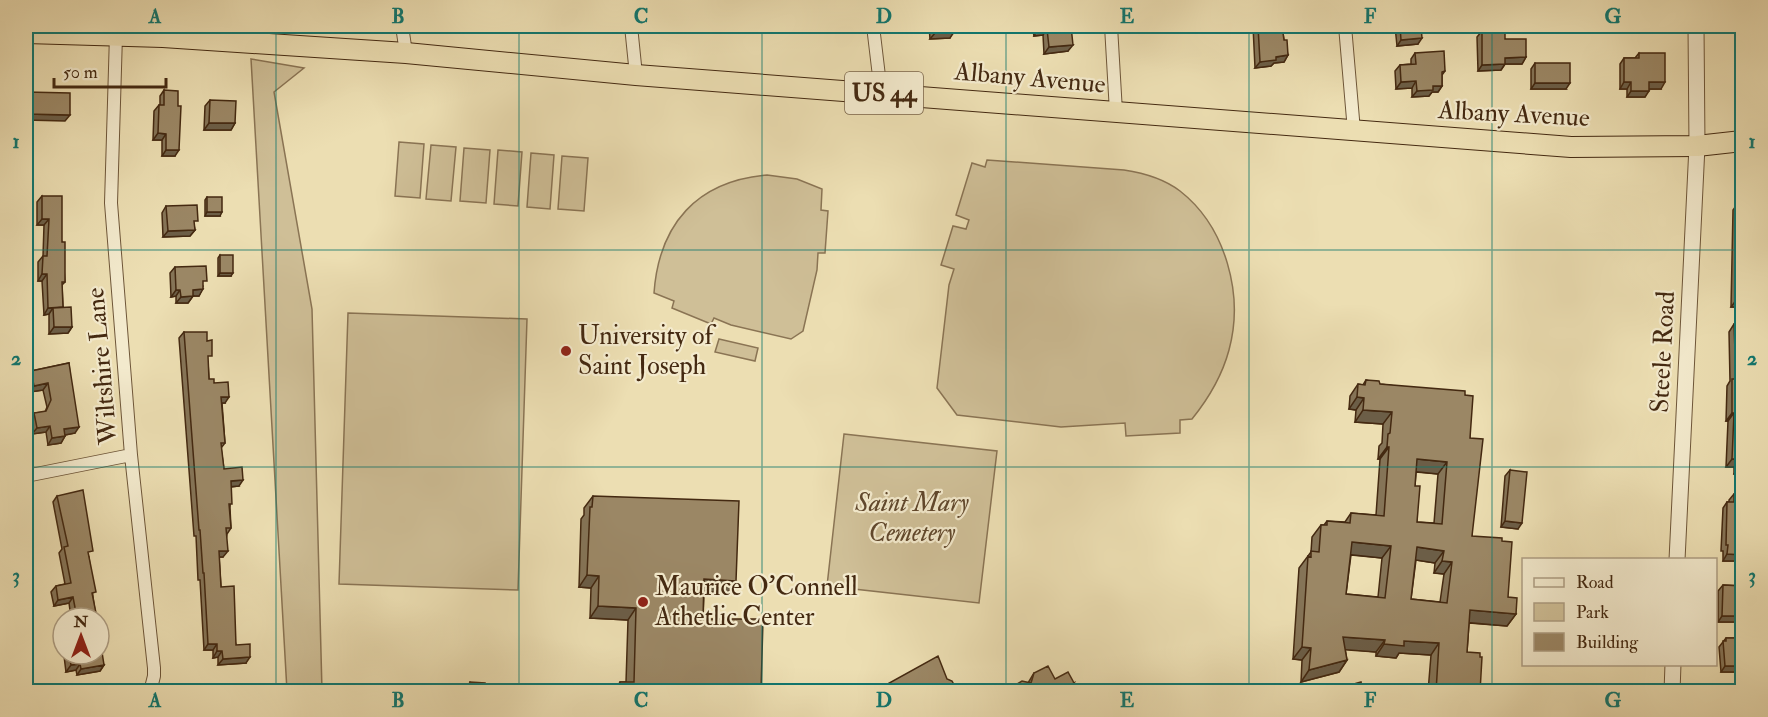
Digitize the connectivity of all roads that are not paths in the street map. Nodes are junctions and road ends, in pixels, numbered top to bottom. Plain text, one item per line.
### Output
1 (402, 26) edge
2 (631, 26) edge
3 (873, 26) edge
4 (1111, 26) edge
5 (1345, 26) edge
6 (1696, 26) edge
7 (163, 31) edge
8 (26, 33) edge
9 (116, 35) junction
10 (406, 53) junction
11 (636, 75) junction
12 (881, 93) junction
13 (1116, 112) junction
14 (1354, 131) junction
15 (1743, 141) edge
16 (1697, 146) junction
17 (131, 455) junction
18 (26, 476) edge
19 (1677, 558) edge
20 (1673, 666) edge
21 (150, 692) edge
22 (1672, 692) edge

1 - 10 street
2 - 11 street
3 - 12 street
4 - 13 street
5 - 14 street
6 - 16 street, Steele Road
7 - 9 highway, Albany Avenue / US 44
7 - 10 highway, Albany Avenue / US 44
8 - 9 highway, Albany Avenue / US 44
9 - 17 street, Wiltshire Lane
10 - 11 highway, Albany Avenue / US 44
11 - 12 highway, Albany Avenue / US 44
12 - 13 highway, Albany Avenue / US 44
13 - 14 highway, Albany Avenue / US 44
14 - 16 highway, Albany Avenue / US 44
15 - 16 highway, Albany Avenue / US 44
16 - 19 street, Steele Road
17 - 18 street
17 - 21 street, Wiltshire Lane
20 - 22 street

